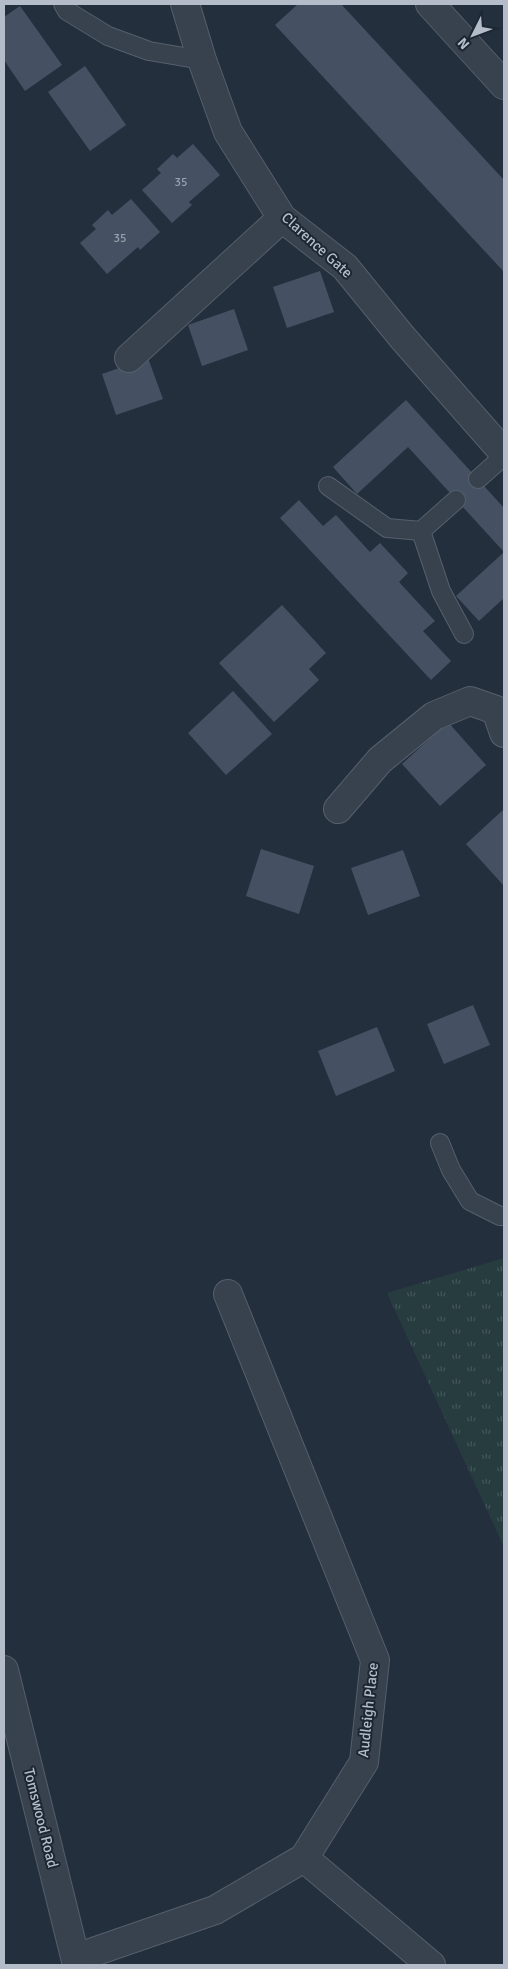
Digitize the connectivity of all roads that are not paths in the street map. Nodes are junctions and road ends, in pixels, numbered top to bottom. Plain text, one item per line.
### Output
1 (62, 4) edge
2 (185, 4) edge
3 (444, 8) edge
4 (202, 60) junction
5 (504, 85) edge
6 (282, 218) junction
7 (129, 358) dead end
8 (504, 454) edge
9 (478, 479) dead end
10 (328, 486) dead end
11 (456, 500) dead end
12 (421, 531) junction
13 (464, 634) dead end
14 (502, 715) edge
15 (338, 809) dead end
16 (440, 1144) dead end
17 (504, 1216) edge
18 (228, 1294) dead end
19 (4, 1670) edge
20 (304, 1858) junction
21 (76, 1962) edge
22 (431, 1965) edge

1 - 4 lane
2 - 4 street, Clarence Gate
3 - 5 street
4 - 6 street, Clarence Gate
6 - 7 street
6 - 8 street, Clarence Gate
8 - 9 lane
10 - 12 lane
11 - 12 lane
12 - 13 lane
14 - 15 street
16 - 17 lane
18 - 20 street, Audleigh Place
19 - 21 street, Tomswood Road
20 - 21 street, Audleigh Place
20 - 22 street

